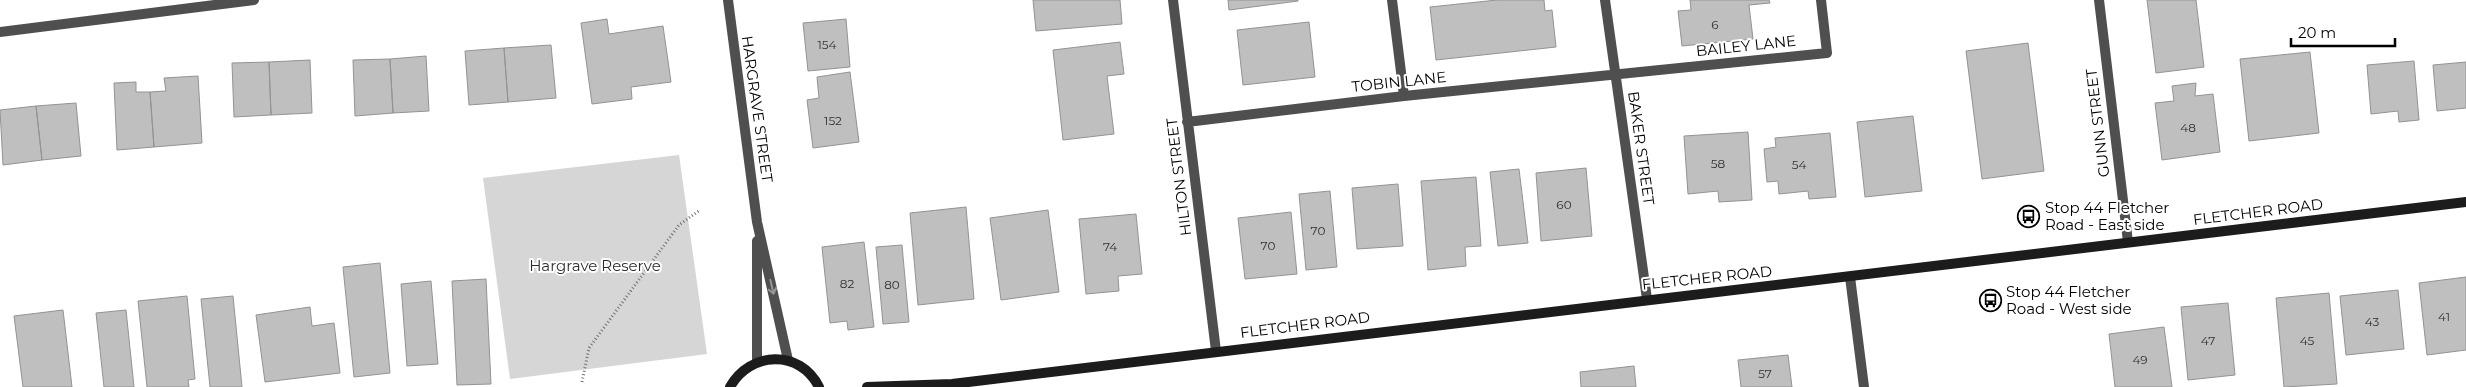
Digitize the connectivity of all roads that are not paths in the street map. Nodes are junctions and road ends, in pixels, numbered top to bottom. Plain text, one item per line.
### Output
1 (254, 0) edge
2 (728, 0) edge
3 (1174, 0) edge
4 (1392, 0) edge
5 (1605, 0) edge
6 (1821, 0) edge
7 (2099, 0) edge
8 (0, 32) edge
9 (1615, 76) junction
10 (1404, 96) junction
11 (1187, 122) junction
12 (2466, 202) edge
13 (757, 222) junction
14 (2128, 242) junction
15 (1850, 277) junction
16 (1647, 299) junction
17 (1216, 351) junction
18 (788, 360) junction
19 (757, 361) junction
20 (952, 384) junction
21 (728, 386) edge
22 (819, 387) edge
23 (867, 387) edge
24 (941, 387) edge
25 (1864, 387) edge

1 - 8 street
2 - 13 street, HARGRAVE STREET
3 - 11 street, HILTON STREET
4 - 10 street
5 - 9 street, BAKER STREET
6 - 9 street, BAILEY LANE
7 - 14 street, GUNN STREET
9 - 10 street, TOBIN LANE
9 - 16 street, BAKER STREET
10 - 11 street, TOBIN LANE
11 - 17 street, HILTON STREET
12 - 14 street, FLETCHER ROAD
13 -> 18 street, HARGRAVE STREET
13 - 19 street, HARGRAVE STREET
14 - 15 street, FLETCHER ROAD
15 - 16 street, FLETCHER ROAD
15 - 25 street
16 - 17 street, FLETCHER ROAD
17 - 20 street, FLETCHER ROAD
18 - 19 street
18 - 22 street
19 - 21 street
20 - 23 street, FLETCHER ROAD
20 - 24 street, FLETCHER ROAD

